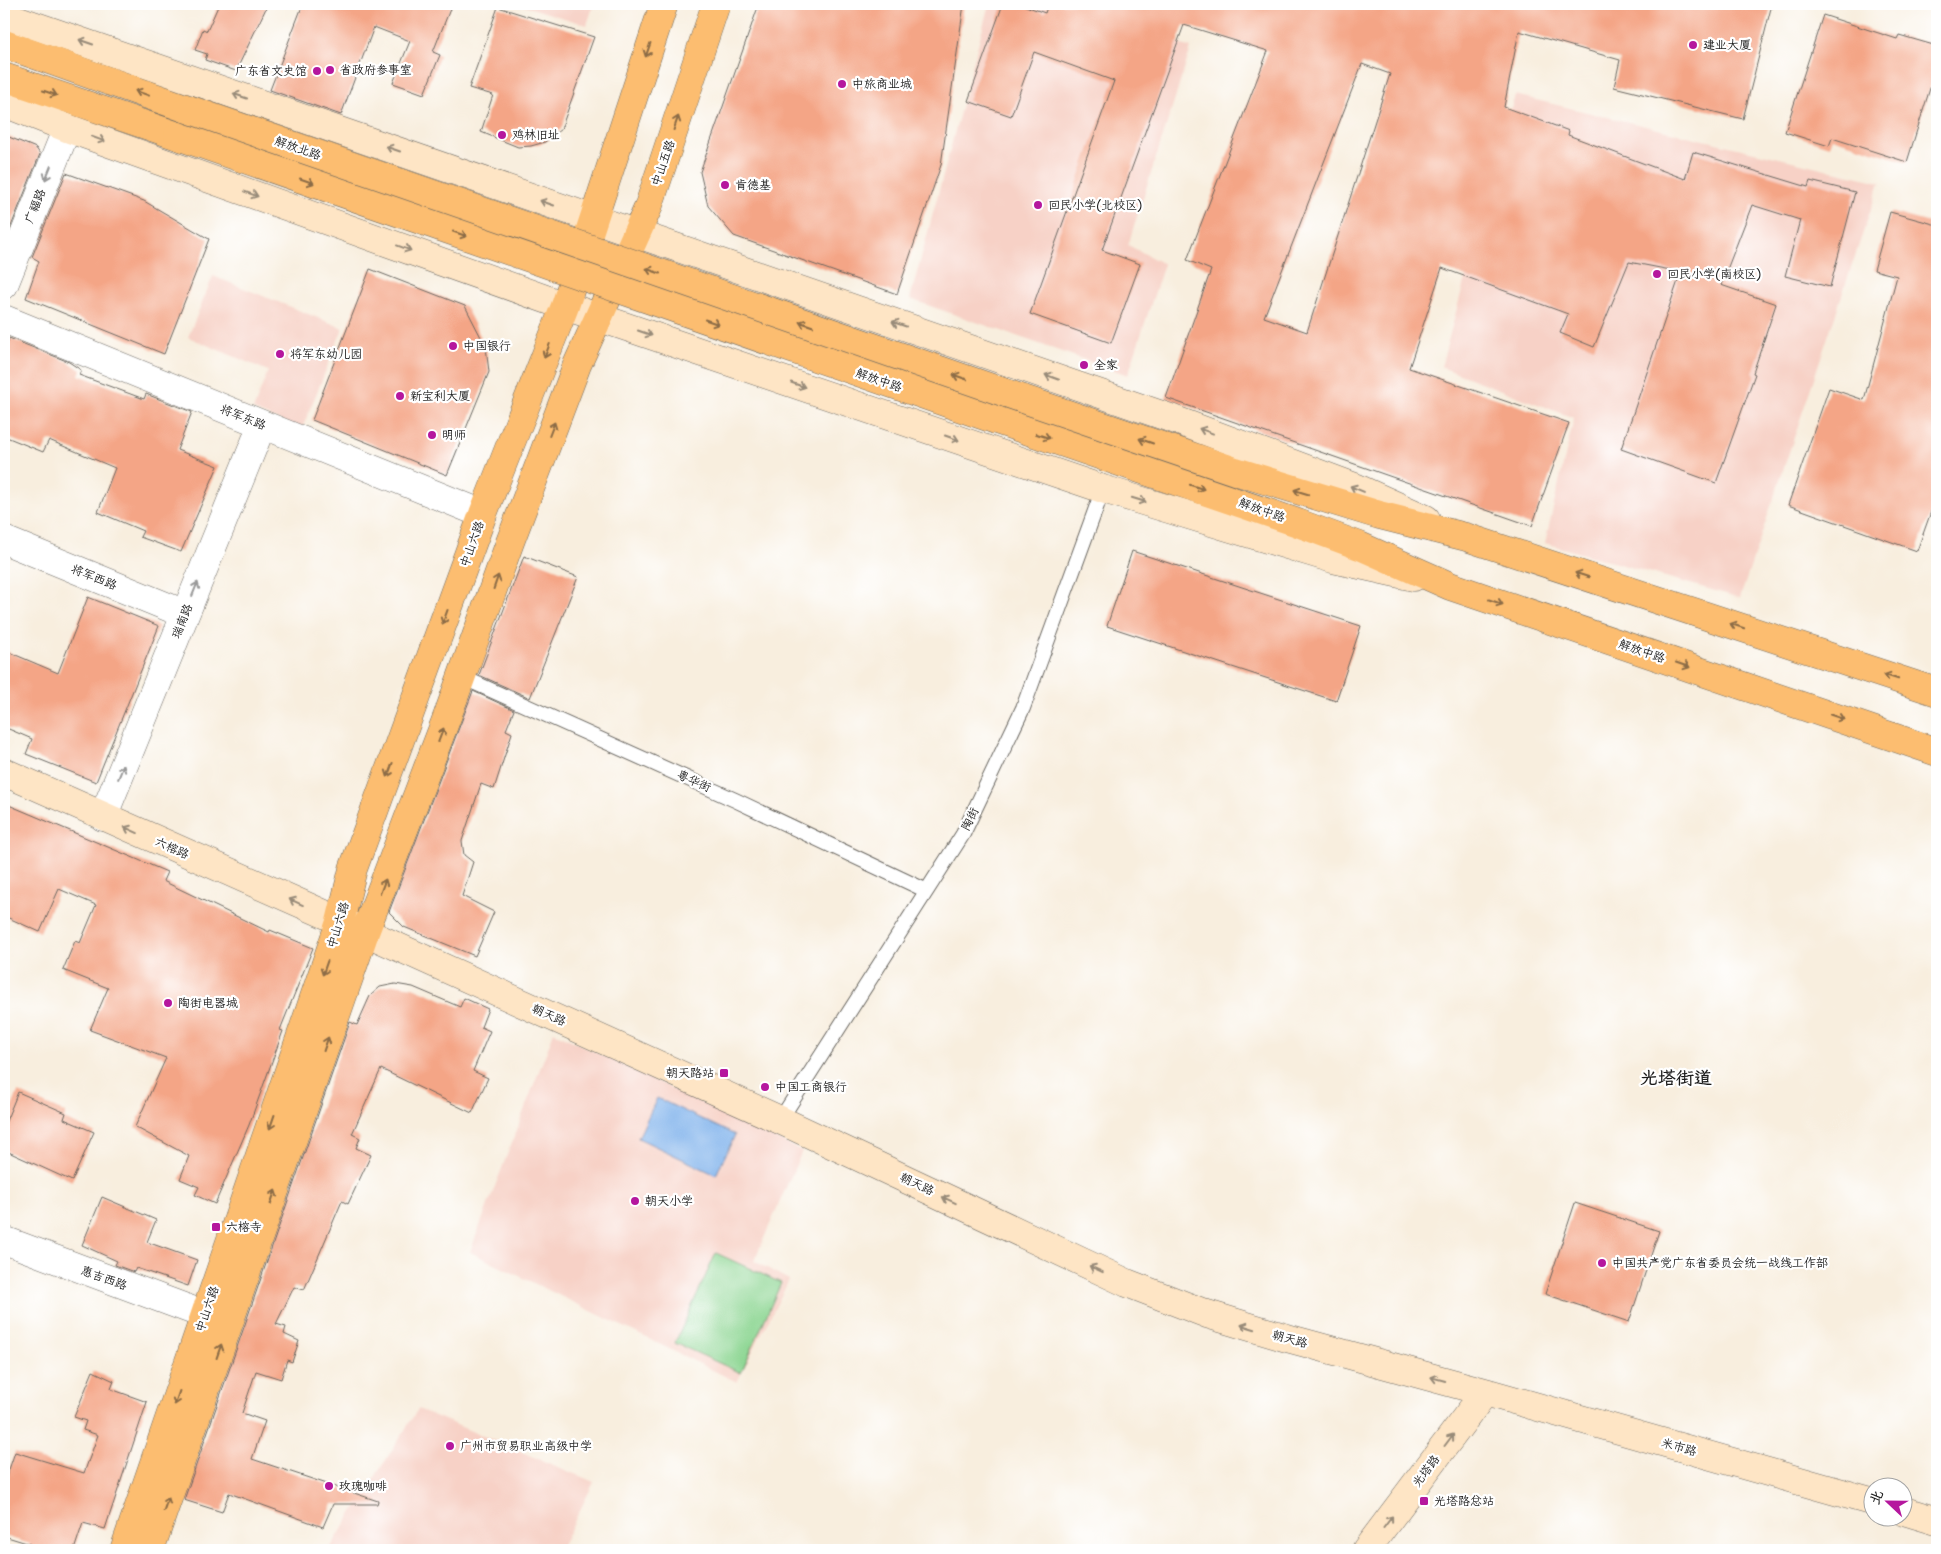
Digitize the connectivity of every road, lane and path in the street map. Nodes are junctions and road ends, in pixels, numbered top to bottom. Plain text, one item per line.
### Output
1 (664, 4) edge
2 (716, 4) edge
3 (4, 15) edge
4 (4, 44) edge
5 (4, 77) edge
6 (4, 103) edge
7 (67, 128) junction
8 (593, 218) junction
9 (637, 235) junction
10 (4, 284) edge
11 (565, 306) junction
12 (598, 317) junction
13 (4, 319) edge
14 (262, 425) junction
15 (1102, 489) junction
16 (483, 514) junction
17 (1466, 537) junction
18 (4, 540) edge
19 (1450, 586) junction
20 (185, 614) junction
21 (462, 677) junction
22 (1937, 692) edge
23 (1937, 752) edge
24 (4, 772) edge
25 (103, 817) junction
26 (925, 890) junction
27 (340, 922) junction
28 (365, 932) junction
29 (780, 1120) junction
30 (4, 1240) edge
31 (205, 1315) junction
32 (1485, 1392) junction
33 (1864, 1499) edge
34 (1914, 1514) edge
35 (1937, 1521) edge
36 (124, 1550) edge
37 (150, 1550) edge
38 (1366, 1550) edge

1 -> 8 main road
9 -> 2 main road, 中山五路
8 -> 3 main road
17 -> 4 main road, 解放北路, bridge
5 -> 19 main road, 解放中路, bridge
6 - 7 main road
7 -> 10 street, 广福路
7 -> 11 main road
8 - 9 main road
8 - 11 main road
9 - 12 main road, 中山五路
17 -> 9 main road
11 - 12 main road
11 -> 16 main road, 中山六路
12 -> 15 main road
21 -> 12 main road, 中山六路
13 - 14 street, 将军东路
14 - 16 street, 将军东路
20 -> 14 street, 瑞南路
15 -> 19 main road
15 - 26 lane, 陶街
16 -> 27 main road, 中山六路
22 -> 17 main road
18 - 20 street, 将军西路
19 -> 23 main road, 解放中路
25 -> 20 street, 瑞南路
21 - 26 lane, 粤华街
28 -> 21 main road, 中山六路
24 - 25 main road, 六榕路
27 -> 25 main road, 六榕路
26 - 29 lane, 陶街
27 - 28 main road, 六榕路
27 -> 31 main road, 中山六路
28 - 29 main road, 朝天路
37 -> 28 main road, 中山六路
32 -> 29 main road, 朝天路
30 - 31 street, 惠吉西路
31 -> 36 main road, 中山六路
32 - 33 main road, 米市路
38 -> 32 main road, 光塔路
34 - 35 main road

